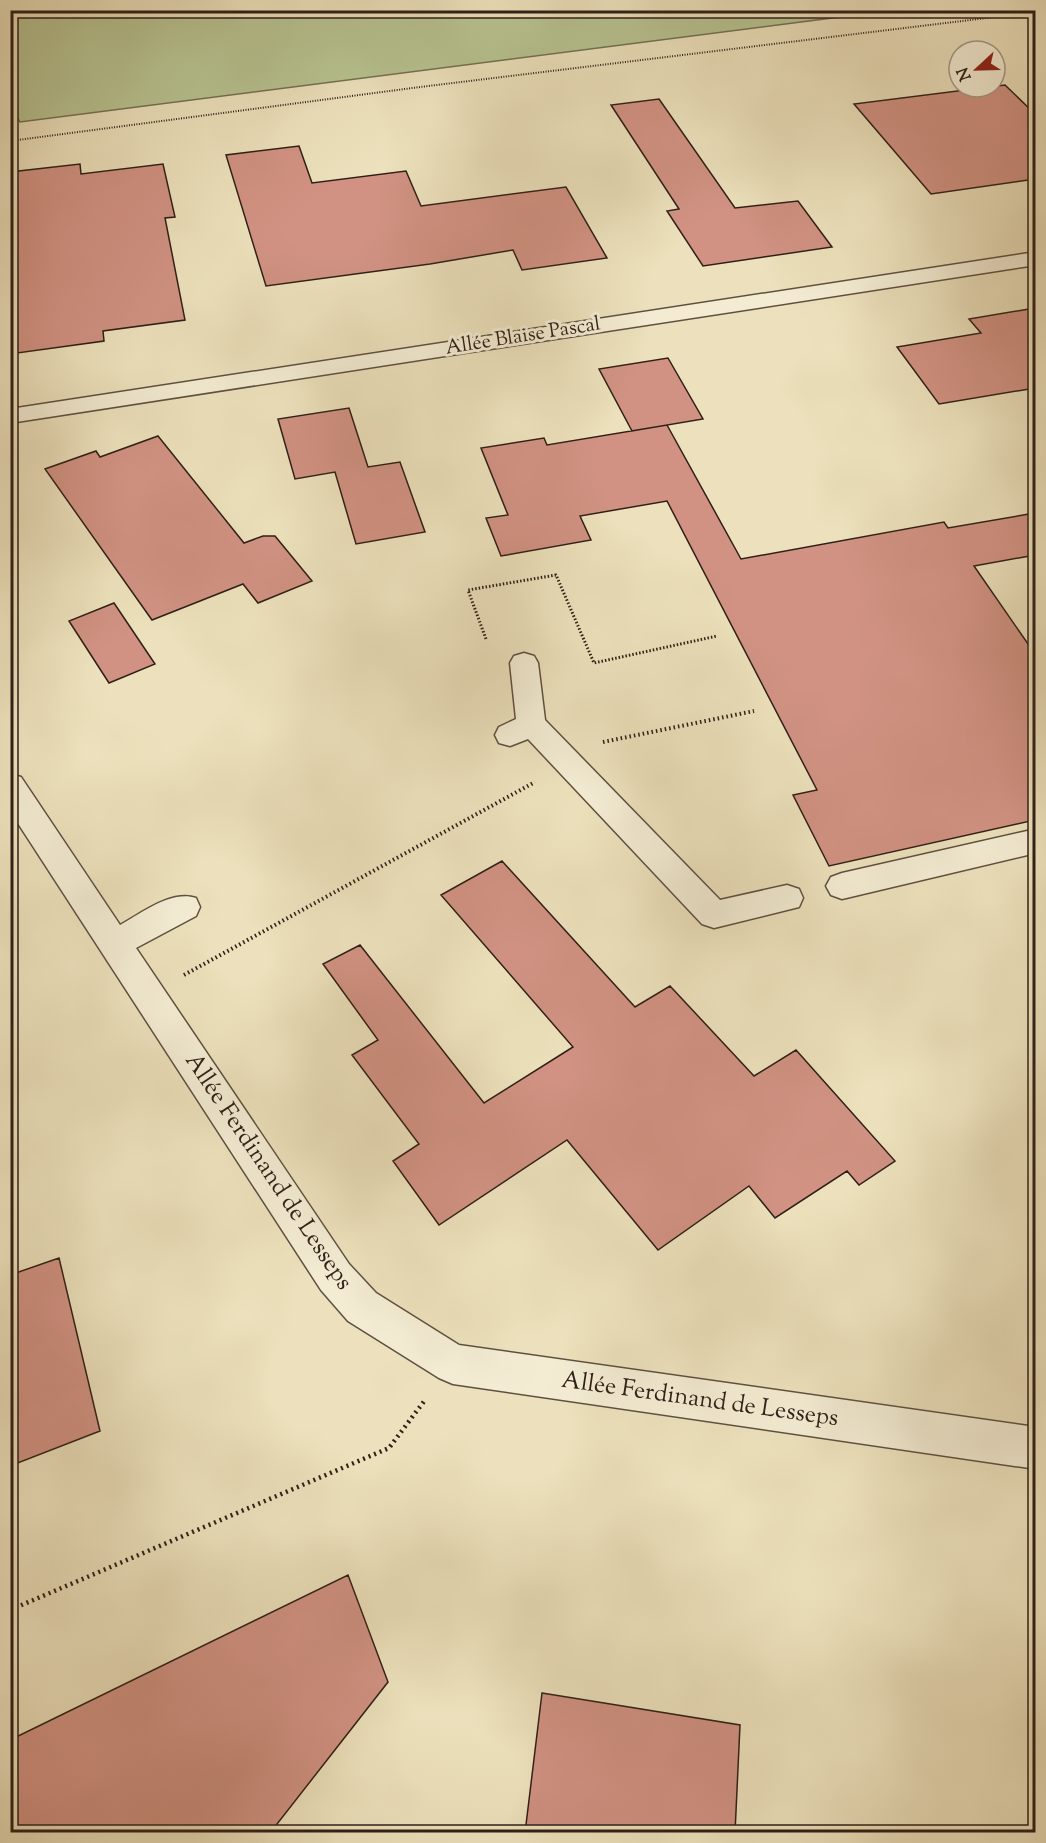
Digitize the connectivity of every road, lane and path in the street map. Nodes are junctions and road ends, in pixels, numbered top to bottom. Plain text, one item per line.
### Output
1 (1035, 12) edge
2 (10, 141) edge
3 (1035, 258) edge
4 (10, 416) edge
5 (717, 636) dead end
6 (486, 639) dead end
7 (524, 663) dead end
8 (754, 711) dead end
9 (567, 762) junction
10 (10, 785) edge
11 (1035, 841) edge
12 (842, 885) dead end
13 (787, 898) dead end
14 (184, 907) dead end
15 (115, 944) junction
16 (181, 977) dead end
17 (453, 1364) junction
18 (1035, 1448) edge
19 (10, 1610) edge

1 - 2 path
3 - 4 street, Allée Blaise Pascal
5 - 6 path
7 - 9 street
8 - 9 path
9 - 13 street
9 - 16 path
10 - 15 street, Allée Ferdinand de Lesseps
11 - 12 street
14 - 15 street
15 - 17 street, Allée Ferdinand de Lesseps
17 - 18 street, Allée Ferdinand de Lesseps
17 - 19 path

